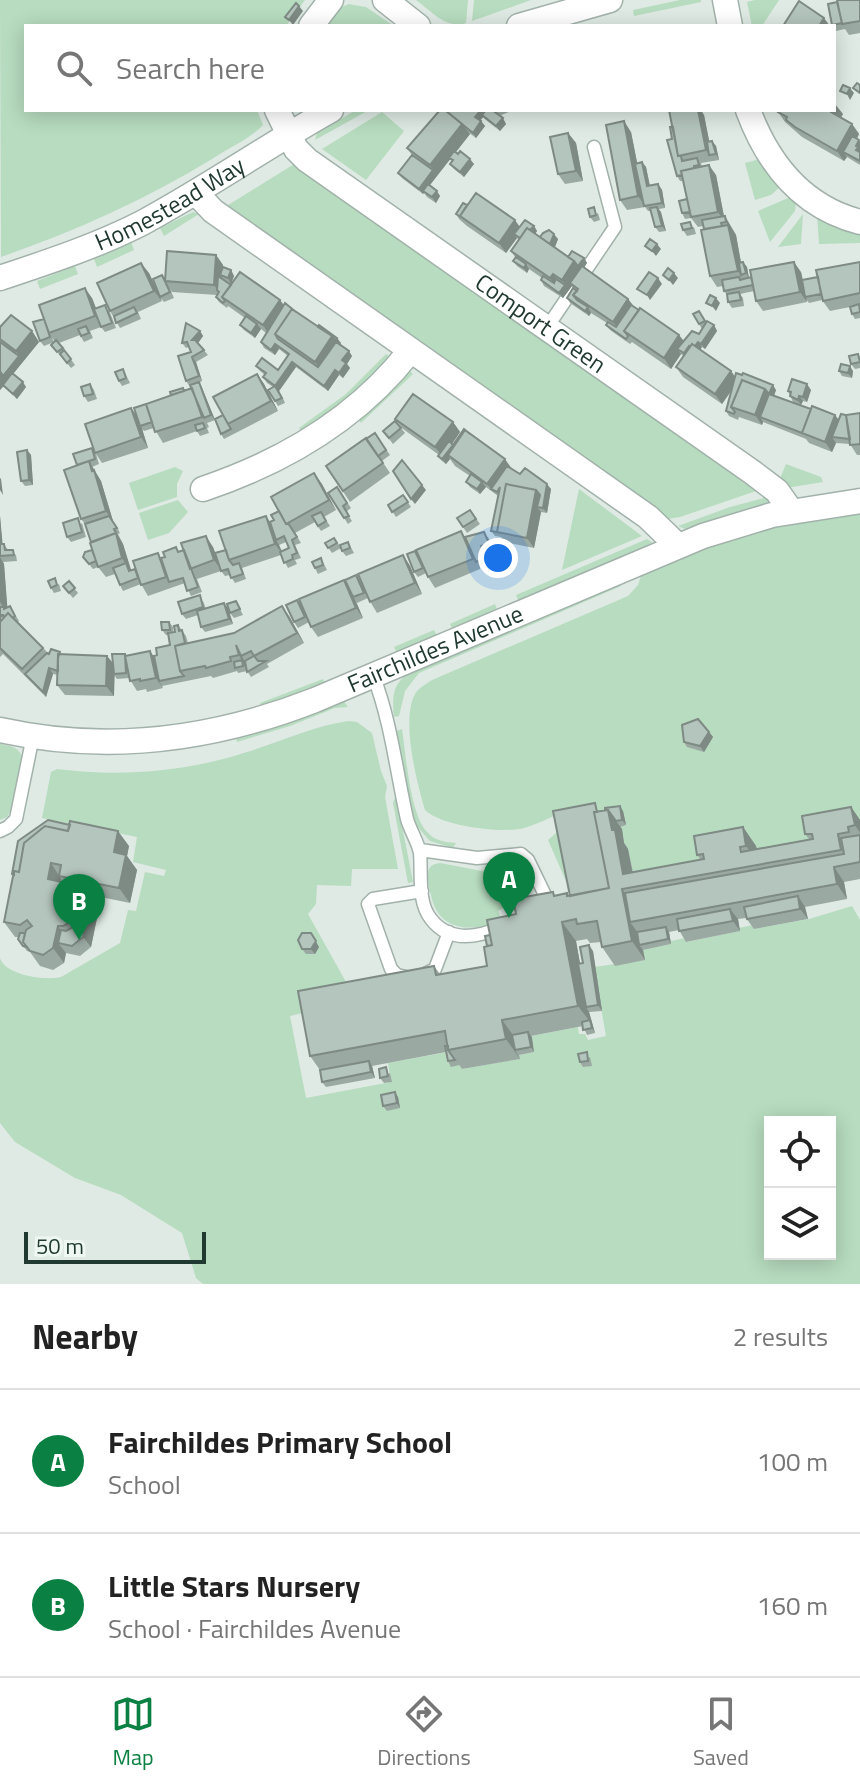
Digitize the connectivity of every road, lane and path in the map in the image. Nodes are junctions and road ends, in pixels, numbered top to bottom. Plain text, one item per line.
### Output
1 (331, 0) edge
2 (385, 0) edge
3 (610, 0) edge
4 (725, 0) edge
5 (558, 7) edge
6 (313, 24) edge
7 (415, 24) edge
8 (523, 24) edge
9 (730, 24) edge
10 (278, 112) edge
11 (328, 112) edge
12 (749, 112) edge
13 (288, 136) junction
14 (594, 147) dead end
15 (196, 193) junction
16 (860, 222) edge
17 (0, 278) edge
18 (546, 329) junction
19 (410, 351) junction
20 (203, 489) dead end
21 (860, 501) edge
22 (791, 511) junction
23 (678, 546) junction
24 (373, 675) junction
25 (0, 730) edge
26 (33, 736) junction
27 (0, 831) edge
28 (420, 850) junction
29 (422, 891) junction
30 (532, 909) edge
31 (519, 917) edge
32 (449, 932) junction

1 - 6 street
2 - 7 street
3 - 5 street
4 - 9 street
5 - 8 street
10 - 13 street, Comport Green
11 - 13 street, Homestead Way
12 - 16 street
13 - 15 street, Homestead Way
13 - 18 street, Comport Green
14 - 18 lane
15 - 17 street, Homestead Way
15 - 19 street
18 - 22 street, Comport Green
19 - 20 street
19 - 23 street
21 - 22 street, Fairchildes Avenue
22 - 23 street, Fairchildes Avenue
23 - 24 street, Fairchildes Avenue
24 - 26 street, Fairchildes Avenue
24 - 28 lane
25 - 26 street, Fairchildes Avenue
26 - 27 lane
28 - 29 lane
28 - 30 lane
29 - 32 lane
29 - 32 lane
31 - 32 lane

